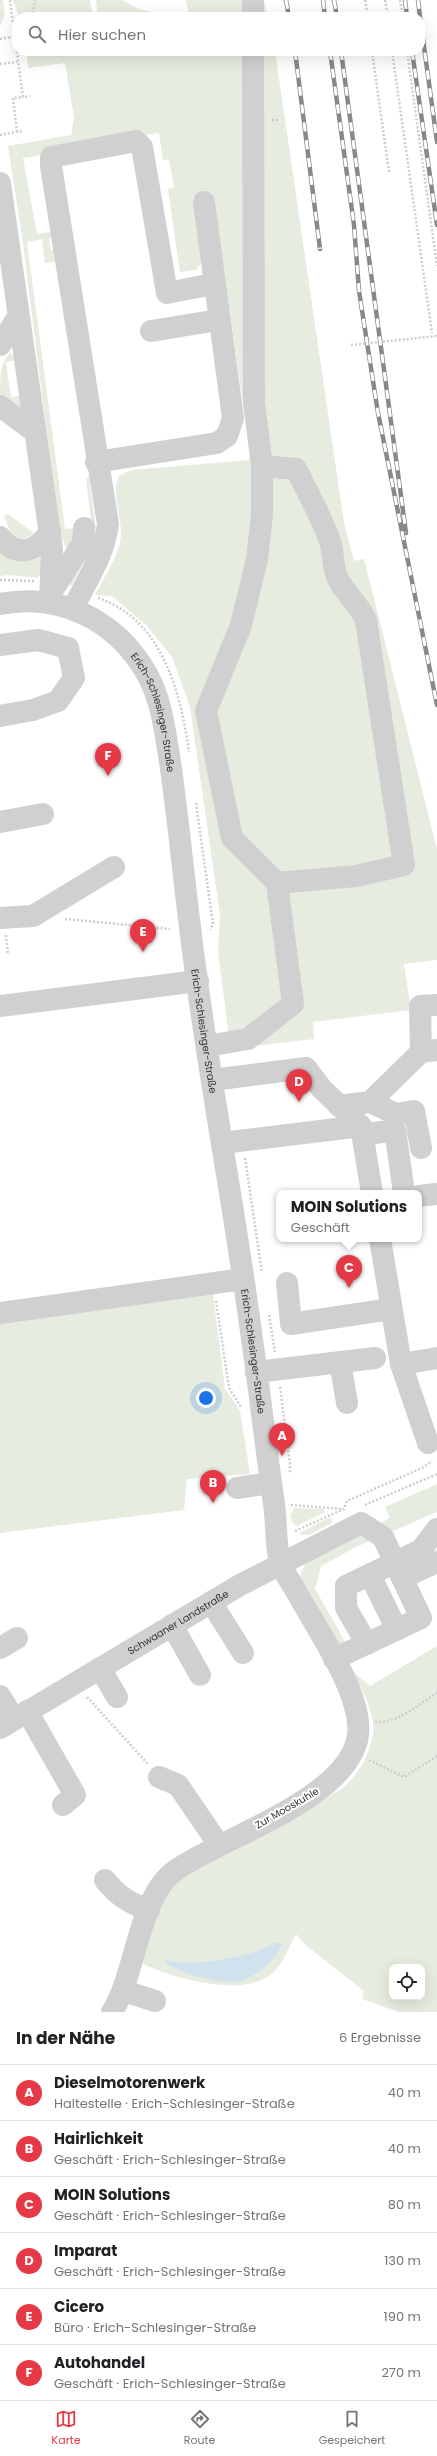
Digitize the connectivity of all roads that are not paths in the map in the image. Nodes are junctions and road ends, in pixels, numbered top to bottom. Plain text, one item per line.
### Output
1 (253, 0) edge
2 (253, 12) edge
3 (253, 56) edge
4 (0, 185) edge
5 (204, 202) dead end
6 (5, 250) edge
7 (6, 282) edge
8 (213, 284) junction
9 (18, 318) junction
10 (218, 320) junction
11 (151, 331) dead end
12 (0, 345) edge
13 (0, 406) edge
14 (35, 432) junction
15 (96, 462) junction
16 (262, 466) junction
17 (84, 528) dead end
18 (0, 537) edge
19 (51, 540) junction
20 (51, 597) junction
21 (0, 604) edge
22 (73, 609) junction
23 (0, 645) edge
24 (0, 716) edge
25 (43, 814) dead end
26 (0, 822) edge
27 (114, 867) dead end
28 (277, 883) junction
29 (0, 918) edge
30 (198, 981) junction
31 (437, 1005) edge
32 (0, 1006) edge
33 (207, 1046) junction
34 (429, 1051) edge
35 (212, 1080) junction
36 (370, 1102) junction
37 (339, 1106) junction
38 (362, 1130) junction
39 (222, 1143) junction
40 (420, 1148) dead end
41 (372, 1190) edge
42 (404, 1190) edge
43 (380, 1242) edge
44 (243, 1279) junction
45 (287, 1283) dead end
46 (391, 1309) junction
47 (0, 1313) edge
48 (375, 1358) dead end
49 (437, 1358) edge
50 (340, 1362) junction
51 (401, 1364) junction
52 (256, 1372) junction
53 (347, 1403) dead end
54 (432, 1450) edge
55 (270, 1483) junction
56 (237, 1488) dead end
57 (437, 1529) edge
58 (437, 1562) edge
59 (280, 1563) junction
60 (370, 1575) junction
61 (437, 1576) edge
62 (402, 1577) junction
63 (211, 1602) junction
64 (429, 1614) edge
65 (172, 1625) junction
66 (397, 1630) junction
67 (351, 1652) junction
68 (243, 1654) dead end
69 (100, 1668) junction
70 (200, 1675) dead end
71 (0, 1696) edge
72 (117, 1697) dead end
73 (14, 1720) edge
74 (159, 1777) road end
75 (63, 1805) dead end
76 (219, 1845) junction
77 (105, 1880) dead end
78 (148, 1910) junction
79 (124, 1991) junction
80 (155, 2001) dead end
81 (112, 2012) edge

1 - 2 street
3 - 16 street
4 - 6 street
5 - 8 street
6 - 7 street
7 - 9 street
8 - 10 street
8 - 15 street
9 - 12 street
9 - 14 street
10 - 11 street
10 - 15 street
13 - 14 street
14 - 19 street
15 - 22 street
16 - 28 street
16 - 28 street
17 - 20 street
18 - 19 street
19 - 20 street
20 - 21 street, Erich-Schlesinger-Straße
20 - 22 street, Erich-Schlesinger-Straße
22 - 30 street, Erich-Schlesinger-Straße
23 - 24 street
25 - 26 street
27 - 29 street
28 - 33 street
30 - 32 street
30 - 33 street, Erich-Schlesinger-Straße
31 - 34 street
33 - 35 street, Erich-Schlesinger-Straße
34 - 36 street
35 - 37 street
35 - 39 street, Erich-Schlesinger-Straße
36 - 37 street
36 - 40 street
37 - 38 street
38 - 39 street
38 - 41 street
38 - 42 street
39 - 44 street, Erich-Schlesinger-Straße
43 - 46 street
44 - 47 street
44 - 52 street, Erich-Schlesinger-Straße
45 - 46 street
46 - 51 street
48 - 50 street
49 - 51 street
50 - 52 street
50 - 53 street
51 - 54 street
52 - 55 street, Erich-Schlesinger-Straße
55 - 56 street
55 - 59 street, Erich-Schlesinger-Straße
57 - 62 street
58 - 62 street
59 - 62 street, Schwaaner Landstraße
59 - 63 street, Schwaaner Landstraße
59 - 67 street, Zur Mooskuhle
60 - 62 street
60 - 66 street
60 - 67 street
61 - 62 street
62 - 64 street
63 - 65 street, Schwaaner Landstraße
63 - 68 street
64 - 66 street
65 - 69 street, Schwaaner Landstraße
65 - 70 street
66 - 67 street
67 - 76 street, Zur Mooskuhle
69 - 72 street
69 - 73 street, Schwaaner Landstraße
71 - 73 street
73 - 75 street
74 - 76 street
76 - 78 street, Zur Mooskuhle
77 - 78 street
78 - 79 street, Zur Mooskuhle
79 - 80 street
79 - 81 street, Zur Mooskuhle

